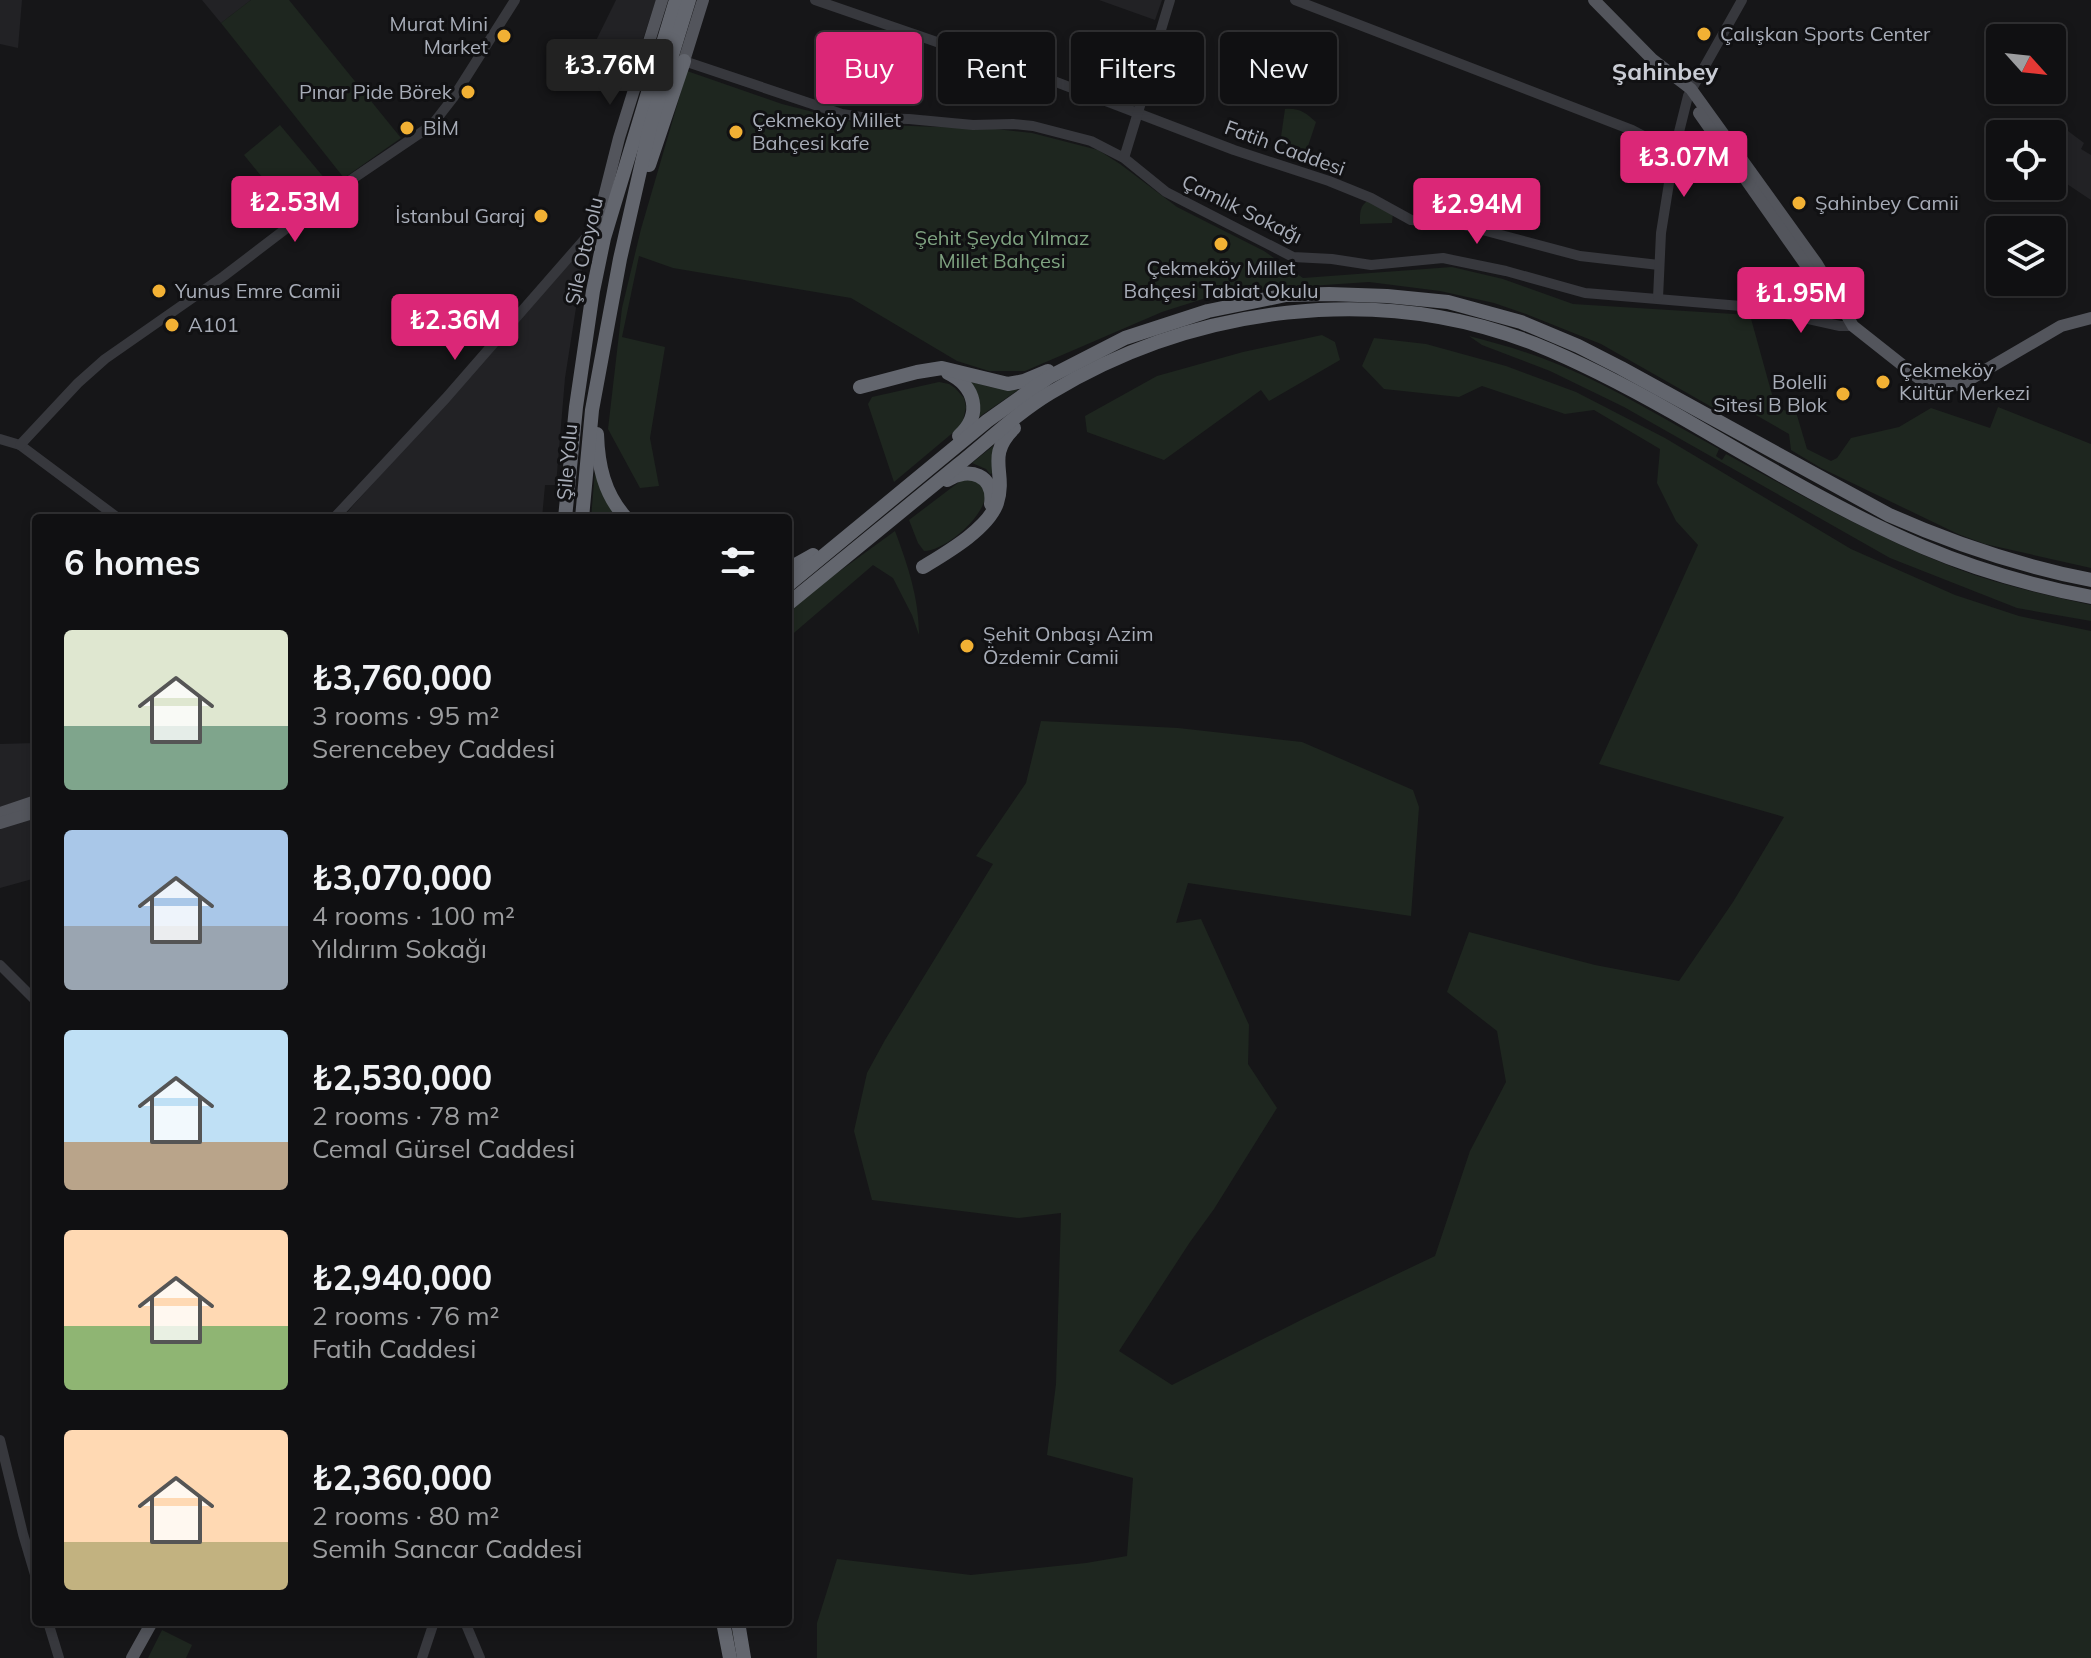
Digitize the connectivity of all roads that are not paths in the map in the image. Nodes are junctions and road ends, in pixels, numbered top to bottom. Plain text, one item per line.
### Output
1 (515, 0) edge
2 (662, 0) edge
3 (676, 0) edge
4 (689, 0) edge
5 (703, 0) edge
6 (815, 0) edge
7 (1170, 0) edge
8 (1295, 0) edge
9 (1594, 0) edge
10 (1742, 0) edge
11 (684, 61) junction
12 (1690, 92) junction
13 (1138, 114) junction
14 (1674, 152) junction
15 (1124, 158) junction
16 (633, 206) junction
17 (597, 225) junction
18 (1659, 265) junction
19 (593, 291) junction
20 (1658, 298) junction
21 (2091, 318) edge
22 (1853, 326) junction
23 (1099, 350) junction
24 (933, 369) junction
25 (1084, 375) junction
26 (860, 387) dead end
27 (592, 410) junction
28 (0, 439) edge
29 (20, 445) junction
30 (568, 479) junction
31 (916, 489) junction
32 (113, 514) edge
33 (338, 514) edge
34 (558, 514) edge
35 (565, 514) edge
36 (582, 514) edge
37 (622, 514) edge
38 (874, 524) junction
39 (983, 524) junction
40 (848, 535) junction
41 (792, 567) edge
42 (923, 567) dead end
43 (2091, 580) edge
44 (792, 582) edge
45 (2091, 597) edge
46 (792, 600) edge
47 (32, 802) edge
48 (0, 813) edge
49 (32, 813) edge
50 (0, 823) edge
51 (0, 965) edge
52 (32, 997) edge
53 (0, 1440) edge
54 (32, 1564) edge
55 (49, 1626) edge
56 (150, 1626) edge
57 (433, 1626) edge
58 (467, 1626) edge
59 (738, 1626) edge
60 (724, 1627) edge
61 (59, 1658) edge
62 (132, 1658) edge
63 (422, 1658) edge
64 (480, 1658) edge
65 (722, 1658) edge
66 (730, 1658) edge
67 (745, 1658) edge

1 - 29 street
2 - 17 main road
3 - 19 highway, Şile Otoyolu
4 - 16 highway, Şile Otoyolu
5 - 11 main road
6 - 13 street, Fatih Caddesi
7 - 13 street
8 - 14 street
9 - 12 main road
10 - 12 street
11 - 15 street, Çamlık Sokağı
11 - 16 highway
12 - 14 street
12 - 22 main road
13 - 15 street
13 - 18 street, Fatih Caddesi
14 - 18 street
15 - 20 street, Çamlık Sokağı
16 - 27 highway, Şile Otoyolu
17 - 19 highway
17 - 33 street
18 - 20 street
19 - 30 highway, Şile Otoyolu
20 - 22 street, Çamlık Sokağı
21 - 22 main road
23 - 24 highway
23 - 31 highway
23 - 43 highway
24 - 26 highway
24 - 31 highway
25 - 31 highway
25 - 39 highway
25 - 45 highway
27 - 36 highway, Şile Yolu
27 - 37 highway
28 - 29 street
29 - 32 street
30 - 34 highway
30 - 35 highway, Şile Otoyolu
31 - 38 highway
31 - 39 highway
38 - 40 highway
38 - 46 highway
39 - 42 highway
40 - 41 highway
40 - 44 highway
47 - 48 main road
49 - 50 main road
51 - 52 street
53 - 54 street
55 - 61 street
56 - 62 main road
57 - 63 street
58 - 64 street
59 - 67 highway
60 - 65 highway
60 - 66 highway

